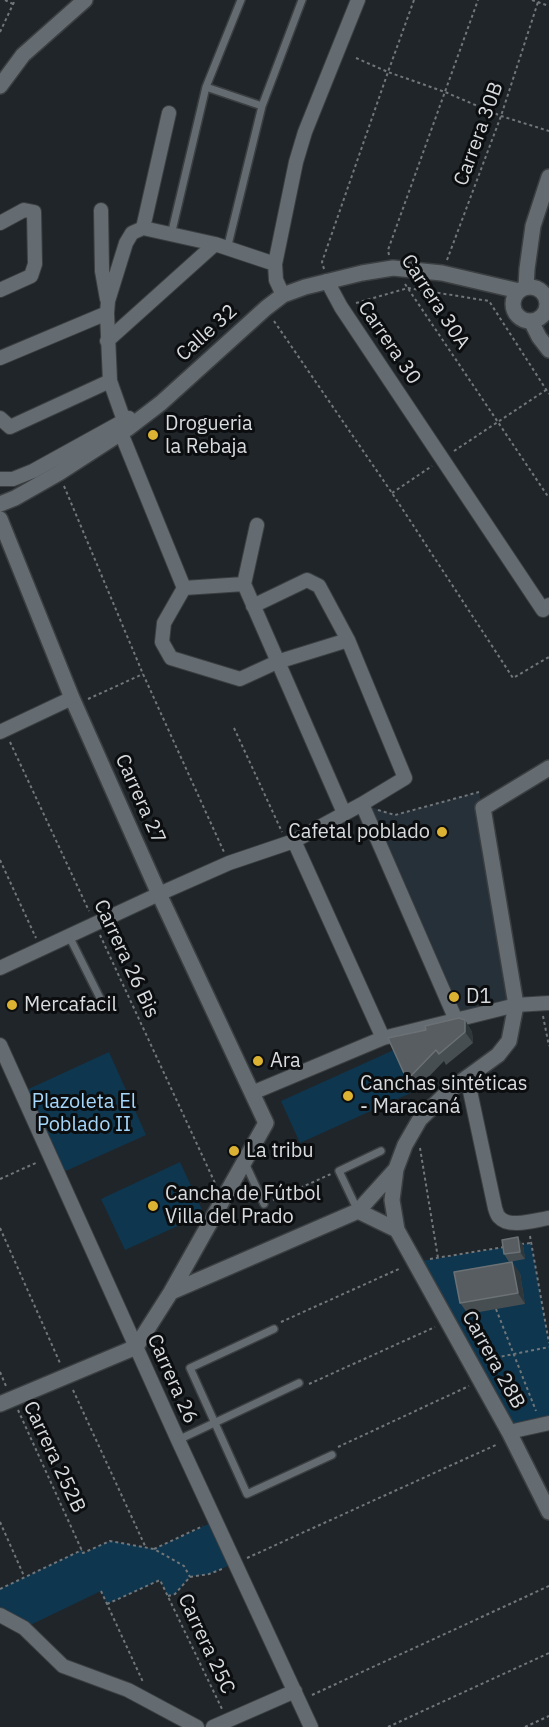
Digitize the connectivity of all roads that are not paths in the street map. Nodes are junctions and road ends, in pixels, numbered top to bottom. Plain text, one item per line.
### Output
1 (84, 0) edge
2 (241, 0) edge
3 (302, 0) edge
4 (358, 0) edge
5 (0, 86) edge
6 (206, 87) junction
7 (262, 106) junction
8 (169, 113) dead end
9 (549, 177) edge
10 (101, 210) dead end
11 (0, 223) edge
12 (143, 228) junction
13 (171, 235) junction
14 (221, 246) junction
15 (275, 264) junction
16 (468, 279) junction
17 (327, 281) junction
18 (526, 289) junction
19 (0, 290) edge
20 (283, 295) junction
21 (107, 307) junction
22 (514, 307) junction
23 (544, 310) edge
24 (107, 341) junction
25 (549, 349) edge
26 (0, 357) edge
27 (110, 381) junction
28 (5, 422) edge
29 (123, 428) junction
30 (0, 479) edge
31 (0, 504) edge
32 (0, 519) edge
33 (257, 525) dead end
34 (244, 584) junction
35 (184, 588) junction
36 (253, 606) junction
37 (546, 608) edge
38 (348, 640) junction
39 (278, 662) junction
40 (74, 701) junction
41 (2, 731) edge
42 (549, 768) edge
43 (362, 804) junction
44 (344, 813) junction
45 (290, 842) junction
46 (159, 894) junction
47 (69, 936) junction
48 (0, 968) edge
49 (102, 1002) dead end
50 (545, 1004) edge
51 (516, 1005) junction
52 (456, 1020) junction
53 (383, 1038) junction
54 (0, 1045) edge
55 (467, 1077) junction
56 (252, 1093) junction
57 (381, 1151) dead end
58 (244, 1161) junction
59 (396, 1169) junction
60 (264, 1204) road end
61 (358, 1211) junction
62 (549, 1218) edge
63 (397, 1230) junction
64 (171, 1292) junction
65 (273, 1327) road end
66 (136, 1347) junction
67 (300, 1385) road end
68 (6, 1402) edge
69 (214, 1422) junction
70 (546, 1424) edge
71 (511, 1435) junction
72 (178, 1440) junction
73 (331, 1453) road end
74 (549, 1512) edge
75 (0, 1615) edge
76 (297, 1696) junction
77 (197, 1727) edge
78 (213, 1727) edge
79 (311, 1727) edge

1 - 5 street
2 - 6 lane
3 - 7 lane
4 - 15 street
6 - 7 lane
6 - 13 lane
7 - 14 lane
8 - 12 street
9 - 18 street
10 - 21 street
11 - 19 street
12 - 13 street
12 - 21 street
13 - 14 street
14 - 15 street
14 - 24 street
15 - 20 street
16 - 17 street, Calle 32
16 - 18 street, Calle 32
16 - 22 street, Calle 32
17 - 20 street, Calle 32
17 - 37 street, Carrera 30
18 - 22 street
18 - 23 street
20 - 29 street, Calle 32
21 - 24 street
21 - 26 street
22 - 23 street
23 - 25 street
24 - 27 street
27 - 28 street
27 - 29 street
29 - 30 street
29 - 31 street, Calle 32
29 - 35 street
32 - 40 street, Carrera 27
33 - 34 street
34 - 35 street
34 - 36 street
35 - 39 street
36 - 38 street
36 - 39 street
38 - 39 street
38 - 43 street
39 - 44 street
40 - 41 street
40 - 46 street, Carrera 27
42 - 51 street
43 - 44 street
43 - 52 street
44 - 45 street
45 - 46 street
45 - 53 street
46 - 47 street
46 - 56 street, Carrera 27
47 - 48 street
47 - 49 lane
50 - 51 street
51 - 52 street
51 - 55 street
52 - 53 street
53 - 56 street
54 - 66 street, Carrera 26
55 - 59 street
55 - 62 street
56 - 58 street, Carrera 27
57 - 61 lane
58 - 60 lane
58 - 64 street
59 - 61 street
59 - 63 street, Carrera 28B
61 - 63 street
61 - 64 street
63 - 71 street, Carrera 28B
64 - 66 street
65 - 69 lane
66 - 68 street
66 - 72 street, Carrera 26
67 - 69 lane
69 - 72 lane
69 - 73 lane
70 - 71 street
71 - 74 street, Carrera 28B
72 - 76 street, Carrera 26
75 - 77 street
76 - 78 street
76 - 79 street, Carrera 26

